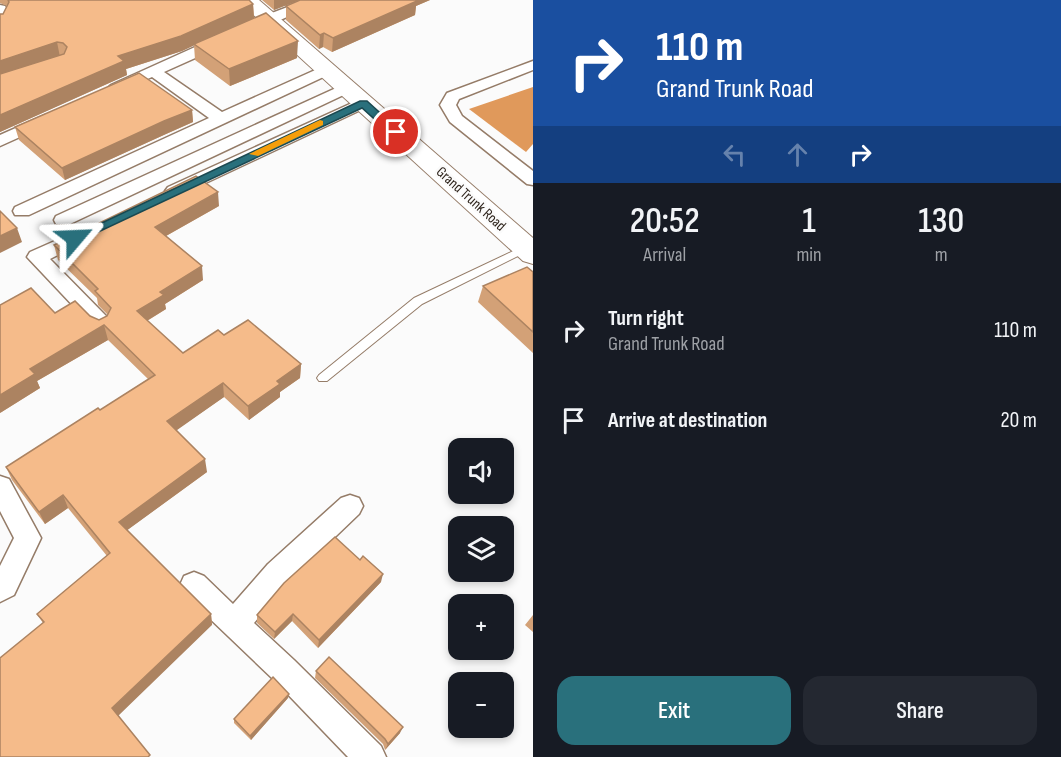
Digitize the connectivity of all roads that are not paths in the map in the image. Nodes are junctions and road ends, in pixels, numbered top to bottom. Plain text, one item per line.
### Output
1 (247, 0) edge
2 (318, 0) edge
3 (0, 9) edge
4 (269, 19) junction
5 (0, 24) edge
6 (533, 65) edge
7 (327, 70) junction
8 (153, 71) junction
9 (102, 94) edge
10 (355, 96) junction
11 (61, 113) edge
12 (221, 119) junction
13 (0, 141) edge
14 (533, 180) edge
15 (159, 199) edge
16 (22, 212) dead end
17 (63, 220) dead end
18 (94, 229) edge
19 (531, 249) edge
20 (102, 324) edge
21 (323, 378) dead end
22 (0, 487) edge
23 (350, 506) dead end
24 (194, 585) dead end
25 (0, 589) edge
26 (234, 624) junction
27 (370, 757) edge

1 - 4 main road, Grand Trunk Road
2 - 4 street
3 - 5 street
4 - 7 main road, Grand Trunk Road
4 - 8 street
6 - 14 street
7 - 10 main road, Grand Trunk Road
7 - 12 street
8 - 9 street
8 - 12 street
10 - 15 street
10 - 17 street
10 - 19 main road, Grand Trunk Road
11 - 13 street
12 - 16 street
18 - 20 street
19 - 21 lane
22 - 25 street
23 - 26 street
24 - 26 street
26 - 27 street

